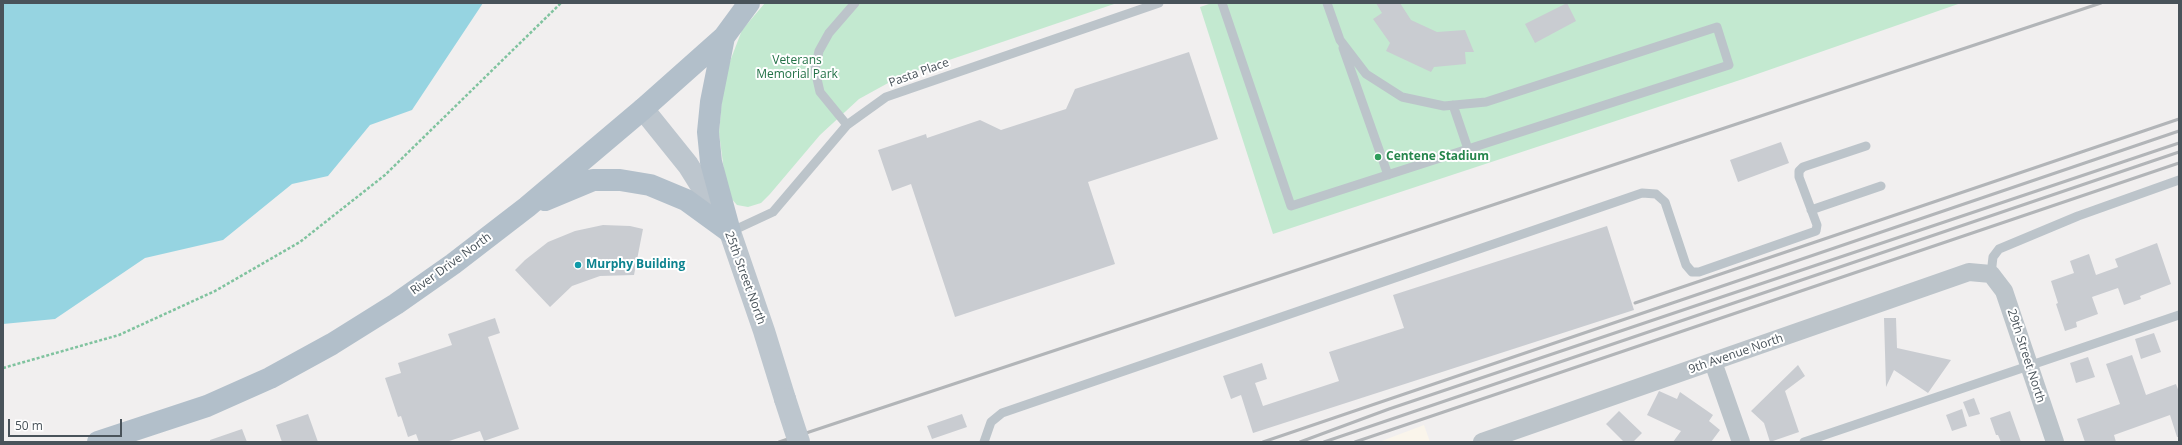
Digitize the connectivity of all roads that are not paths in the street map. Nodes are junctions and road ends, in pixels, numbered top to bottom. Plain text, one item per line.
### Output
1 (749, 3) edge
2 (855, 3) edge
3 (1159, 3) edge
4 (1222, 3) edge
5 (1327, 3) edge
6 (724, 37) junction
7 (1340, 40) junction
8 (1453, 105) junction
9 (643, 109) junction
10 (847, 125) junction
11 (1866, 146) dead end
12 (1468, 149) junction
13 (1388, 175) junction
14 (2179, 180) edge
15 (1881, 186) dead end
16 (527, 207) junction
17 (1811, 210) junction
18 (730, 232) junction
19 (1990, 274) junction
20 (2179, 315) edge
21 (1713, 362) junction
22 (2028, 366) junction
23 (98, 442) edge
24 (799, 442) edge
25 (984, 442) edge
26 (1482, 442) edge
27 (1741, 442) edge
28 (1804, 442) edge
29 (2055, 442) edge

1 - 6 main road, River Drive North
2 - 10 lane
3 - 10 lane, Pasta Place
4 - 13 lane
5 - 7 lane
6 - 9 main road, River Drive North
6 - 18 main road
7 - 8 lane
7 - 13 lane
8 - 12 lane
8 - 12 lane
9 - 16 main road, River Drive North
9 - 18 street, 25th Street North
10 - 18 lane, Pasta Place
11 - 17 lane
12 - 13 lane
14 - 19 lane
15 - 17 lane
16 - 18 main road
16 - 23 main road, River Drive North
17 - 25 lane
18 - 24 street, 25th Street North, bridge
19 - 21 street, 9th Avenue North
19 - 22 street, 29th Street North
20 - 22 lane
21 - 26 street, 9th Avenue North
21 - 27 street
22 - 28 lane
22 - 29 street, 29th Street North

